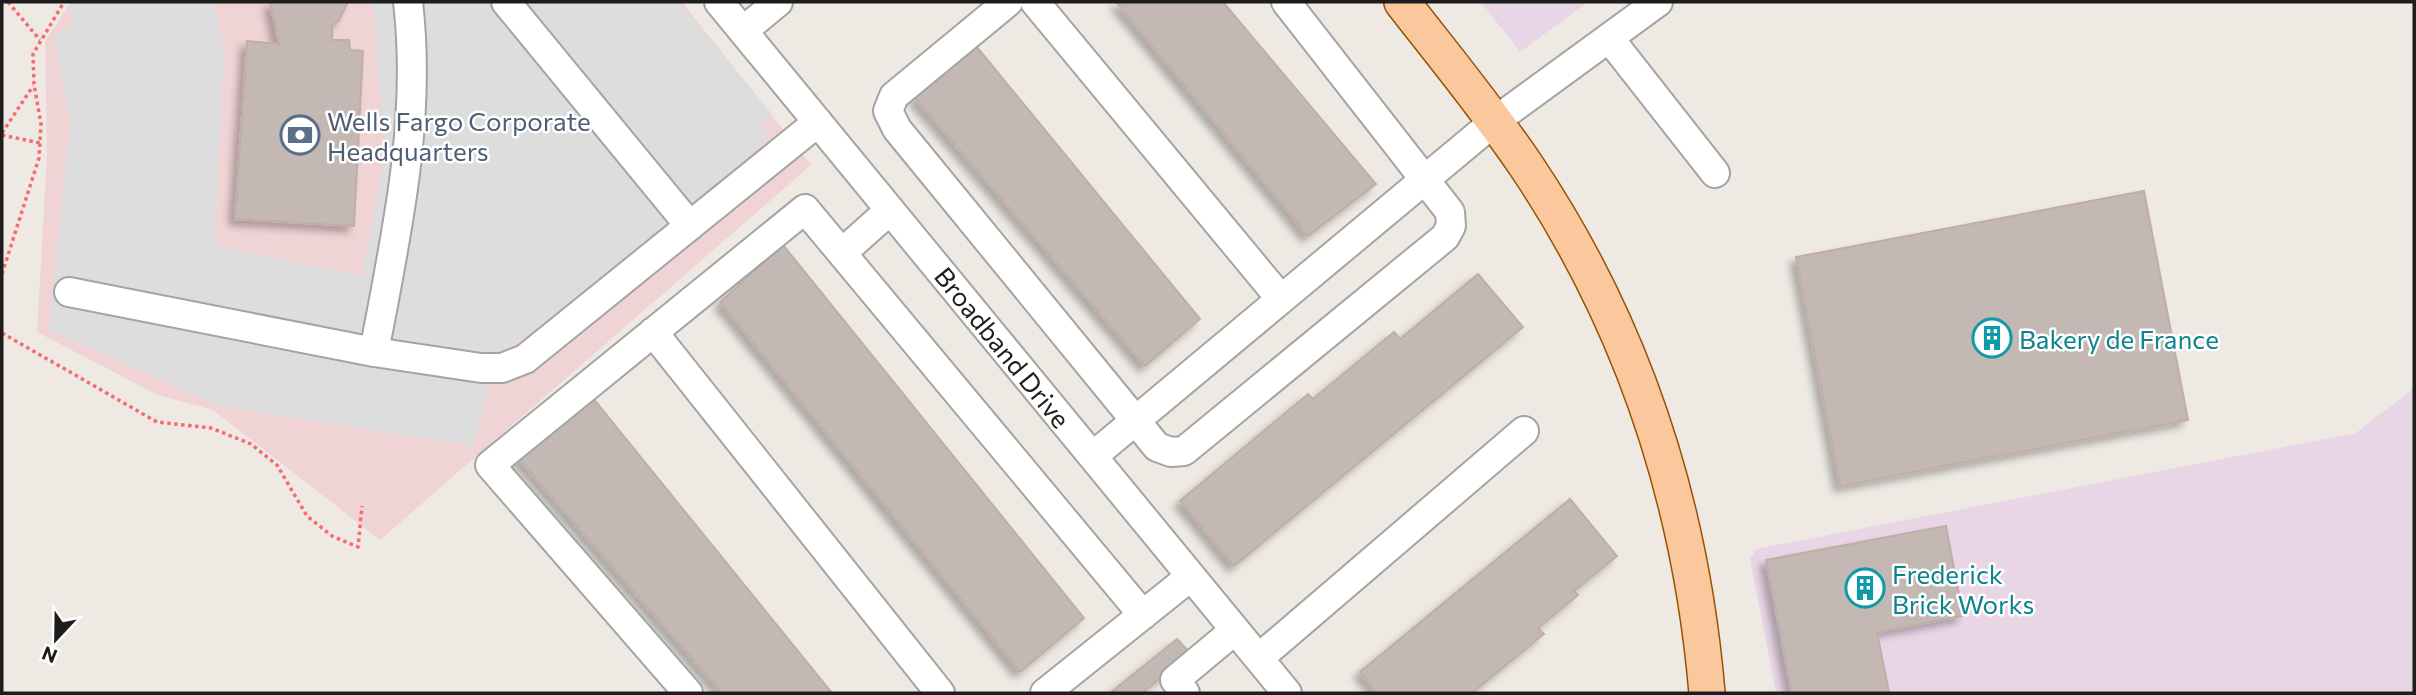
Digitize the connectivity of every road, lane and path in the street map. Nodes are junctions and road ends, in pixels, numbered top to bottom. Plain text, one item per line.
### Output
1 (8, 2) edge
2 (64, 2) edge
3 (408, 2) edge
4 (506, 2) edge
5 (719, 2) edge
6 (778, 2) edge
7 (1008, 2) edge
8 (1035, 2) edge
9 (1286, 2) edge
10 (1402, 2) edge
11 (1658, 2) edge
12 (743, 31) junction
13 (1609, 38) junction
14 (40, 40) junction
15 (34, 84) junction
16 (1495, 121) junction
17 (818, 122) junction
18 (2, 134) edge
19 (40, 143) junction
20 (1715, 173) dead end
21 (1425, 180) junction
22 (890, 210) junction
23 (690, 226) junction
24 (842, 253) junction
25 (2, 274) edge
26 (69, 292) dead end
27 (1281, 299) junction
28 (653, 332) junction
29 (2, 333) edge
30 (374, 352) junction
31 (1136, 420) junction
32 (1524, 431) dead end
33 (1093, 456) junction
34 (362, 506) dead end
35 (1190, 577) junction
36 (1143, 615) junction
37 (1235, 630) junction
38 (1259, 659) junction
39 (1173, 689) edge
40 (688, 693) edge
41 (940, 693) edge
42 (1045, 693) edge
43 (1287, 693) edge
44 (1707, 693) edge

1 - 14 path
2 - 14 path
3 - 30 street
4 - 23 street
5 - 12 street, Broadband Drive
6 - 12 street
7 - 31 street
8 - 27 street
9 - 21 street
10 - 16 main road
11 - 13 street
12 - 17 street, Broadband Drive
13 - 16 street
13 - 20 street
14 - 15 path
15 - 18 path
15 - 19 path
16 - 21 street
16 - 44 main road
17 - 22 street, Broadband Drive
17 - 23 street
18 - 19 path
19 - 25 path
21 - 27 street
21 - 31 street
22 - 24 street
22 - 33 street, Broadband Drive
23 - 30 street
24 - 28 street
24 - 36 street
26 - 30 street
27 - 31 street
28 - 40 street
28 - 41 street
29 - 34 path
31 - 33 street
32 - 38 street
33 - 35 street, Broadband Drive
35 - 36 street
35 - 37 street, Broadband Drive
36 - 42 street
37 - 38 street, Broadband Drive
37 - 39 street
38 - 43 street, Broadband Drive

